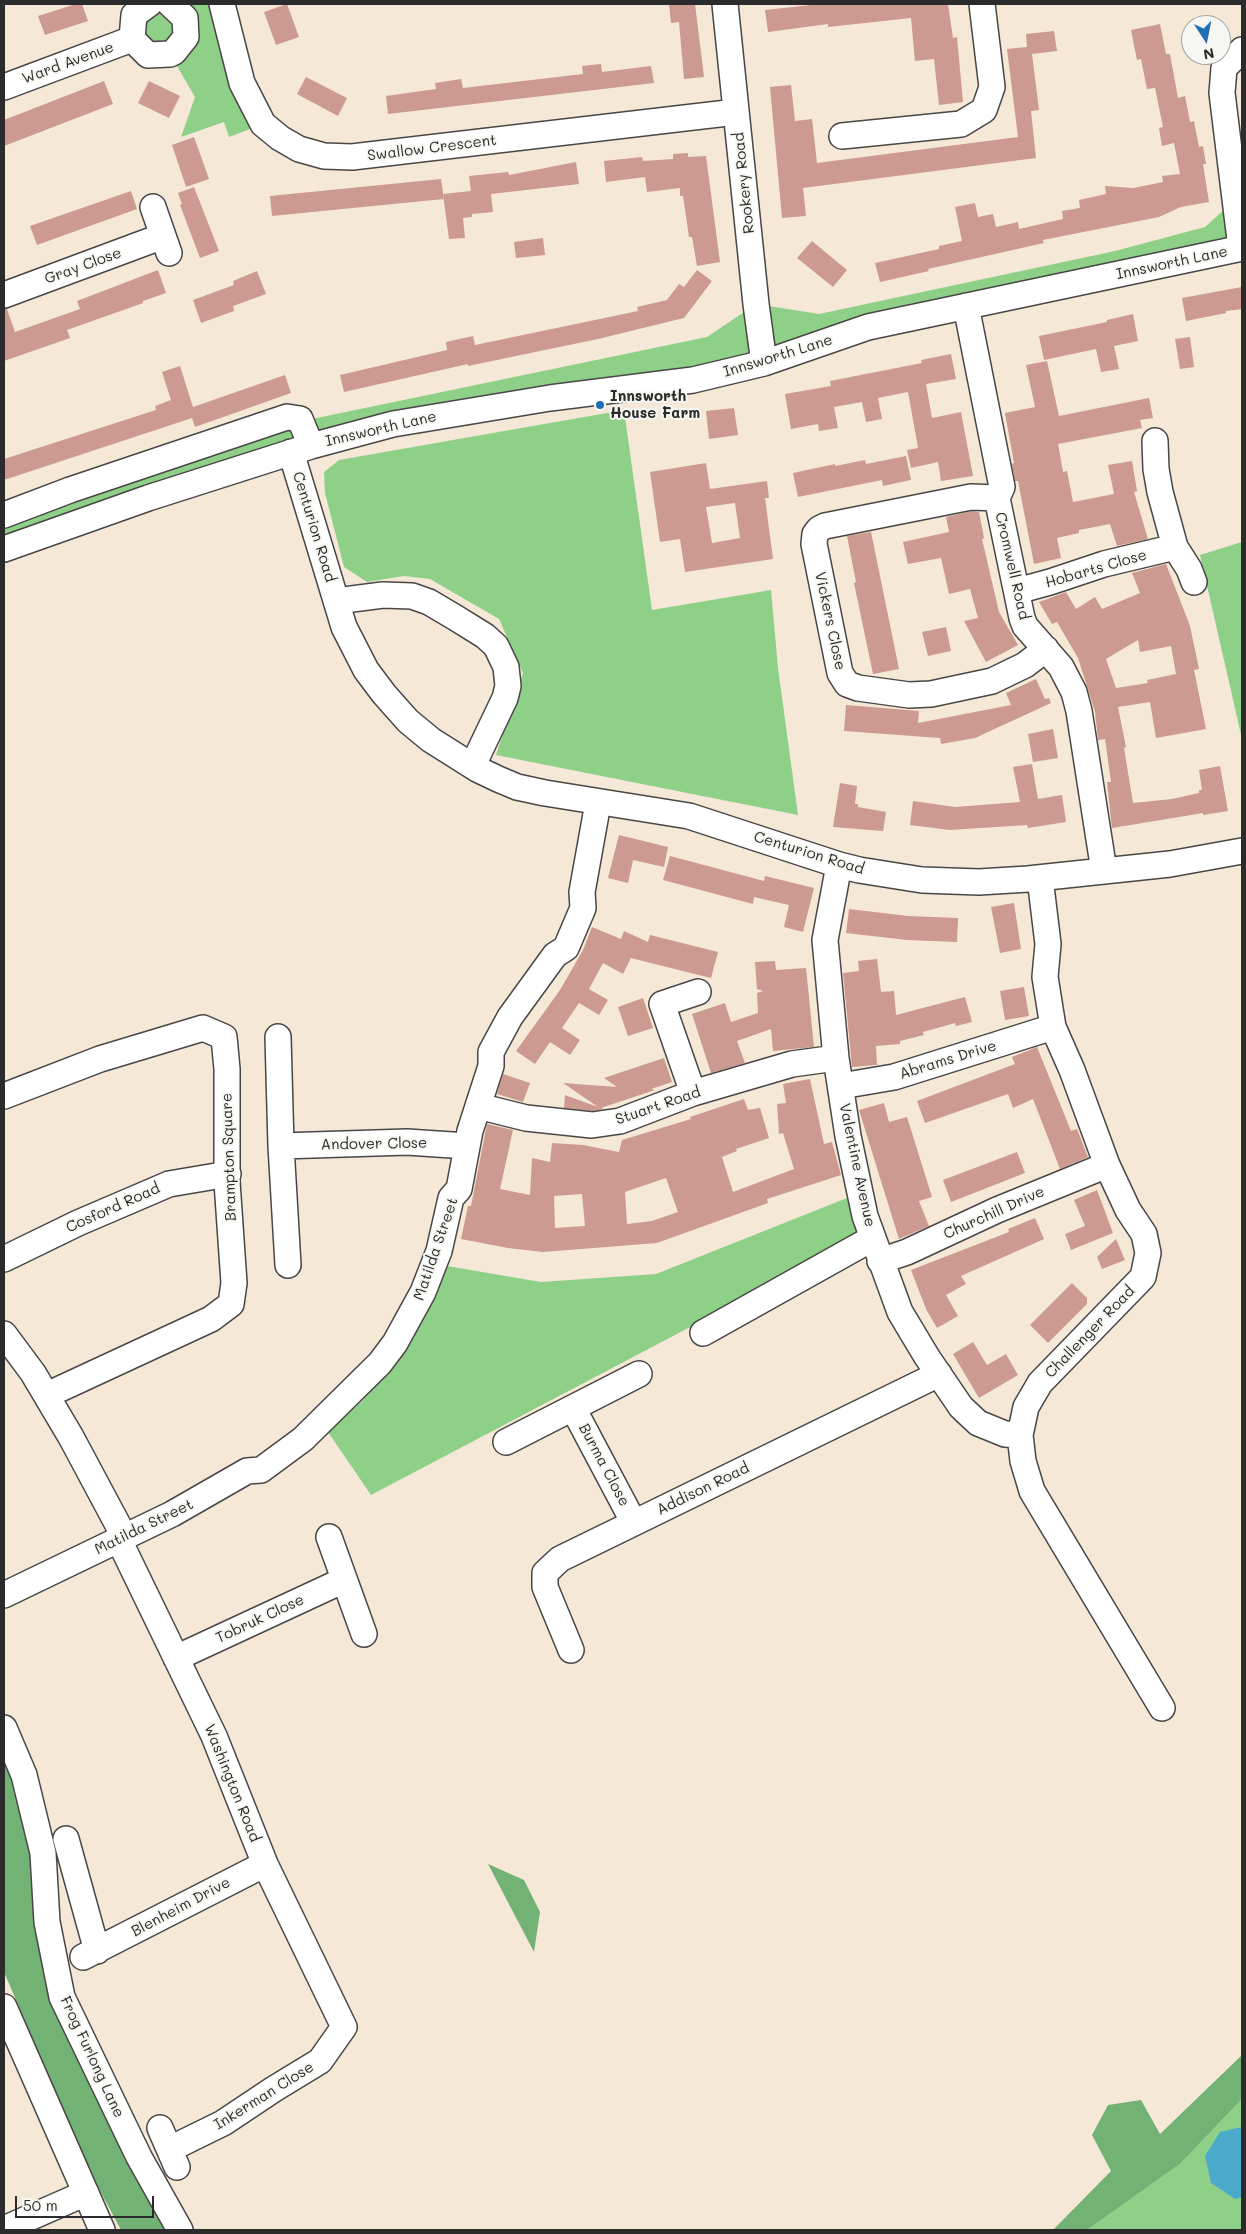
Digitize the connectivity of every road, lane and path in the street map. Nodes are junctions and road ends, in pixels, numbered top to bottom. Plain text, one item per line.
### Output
1 (149, 4) edge
2 (725, 4) edge
3 (982, 4) edge
4 (223, 7) edge
5 (178, 11) edge
6 (132, 39) junction
7 (1242, 50) edge
8 (4, 87) edge
9 (736, 112) junction
10 (842, 136) dead end
11 (153, 206) dead end
12 (1242, 248) edge
13 (4, 295) edge
14 (966, 306) junction
15 (764, 363) junction
16 (1155, 441) dead end
17 (301, 449) junction
18 (997, 498) junction
19 (4, 515) edge
20 (1175, 548) junction
21 (4, 549) edge
22 (1194, 582) dead end
23 (1017, 591) junction
24 (336, 601) junction
25 (1046, 649) junction
26 (473, 765) junction
27 (598, 802) junction
28 (1242, 851) edge
29 (839, 865) junction
30 (1104, 872) junction
31 (1040, 878) junction
32 (698, 992) dead end
33 (1053, 1027) junction
34 (278, 1036) dead end
35 (836, 1058) junction
36 (841, 1086) junction
37 (693, 1093) junction
38 (4, 1096) edge
39 (478, 1106) junction
40 (281, 1146) junction
41 (467, 1146) junction
42 (1107, 1165) junction
43 (228, 1174) junction
44 (877, 1250) junction
45 (4, 1259) edge
46 (288, 1265) dead end
47 (703, 1333) dead end
48 (4, 1334) edge
49 (639, 1374) dead end
50 (939, 1374) junction
51 (47, 1395) junction
52 (573, 1408) junction
53 (1020, 1435) junction
54 (506, 1442) dead end
55 (634, 1523) junction
56 (329, 1537) dead end
57 (122, 1539) junction
58 (344, 1580) junction
59 (4, 1595) edge
60 (364, 1634) dead end
61 (571, 1650) dead end
62 (176, 1658) junction
63 (1162, 1708) dead end
64 (4, 1728) edge
65 (66, 1839) dead end
66 (265, 1864) junction
67 (4, 2007) edge
68 (344, 2027) joint
69 (169, 2148) dead end
70 (86, 2193) junction
71 (4, 2229) edge
72 (102, 2230) edge
73 (180, 2230) edge

1 - 6 street, Ward Avenue
2 - 9 street, Rookery Road
3 - 10 street
4 - 5 street, Ward Avenue
4 - 9 street, Swallow Crescent
5 - 6 street, Ward Avenue
6 - 8 street, Ward Avenue
7 - 12 street
9 - 15 street, Rookery Road
11 - 13 street, Gray Close
12 - 14 street, Innsworth Lane
14 - 15 street, Innsworth Lane
14 - 18 street, Cromwell Road
15 - 17 street, Innsworth Lane
16 - 20 street
17 - 19 street, Innsworth Lane
17 - 21 street, Innsworth Lane
17 - 24 street, Centurion Road
18 - 23 street, Cromwell Road
18 - 25 street, Vickers Close
20 - 22 street
20 - 23 street, Hobarts Close
23 - 25 street, Cromwell Road
24 - 26 street, Centurion Road
24 - 26 street, Centurion Road
25 - 30 street, Cromwell Road
26 - 27 street, Centurion Road
27 - 29 street, Centurion Road
27 - 39 street, Matilda Street
28 - 30 street, Centurion Road
29 - 31 street, Centurion Road
29 - 35 street, Valentine Avenue
30 - 31 street, Centurion Road
31 - 33 street, Challenger Road
32 - 37 street
33 - 36 street, Abrams Drive
33 - 42 street, Challenger Road
34 - 40 street
35 - 36 street, Valentine Avenue
35 - 37 street, Stuart Road
36 - 44 street, Valentine Avenue
37 - 39 street, Stuart Road
38 - 43 street, Brampton Square
39 - 41 street, Matilda Street
40 - 41 street, Andover Close
40 - 46 street
41 - 57 street, Matilda Street
42 - 44 street, Churchill Drive
42 - 53 street, Challenger Road
43 - 45 street, Cosford Road
43 - 51 street, Brampton Square
44 - 47 street, Churchill Drive
44 - 50 street, Valentine Avenue
48 - 51 street
49 - 52 street, Burma Close
50 - 53 street, Valentine Avenue
50 - 55 street, Addison Road
51 - 57 street
52 - 54 street, Burma Close
52 - 55 street, Burma Close
53 - 63 street, Challenger Road
55 - 61 street, Addison Road
56 - 58 street
57 - 59 street, Matilda Street
57 - 62 street, Washington Road
58 - 60 street
58 - 62 street, Tobruk Close
62 - 66 street, Washington Road
64 - 73 street, Frog Furlong Lane
65 - 66 street, Blenheim Drive
66 - 68 street, Washington Road
67 - 70 street
68 - 69 street, Inkerman Close
70 - 71 street
70 - 72 street

